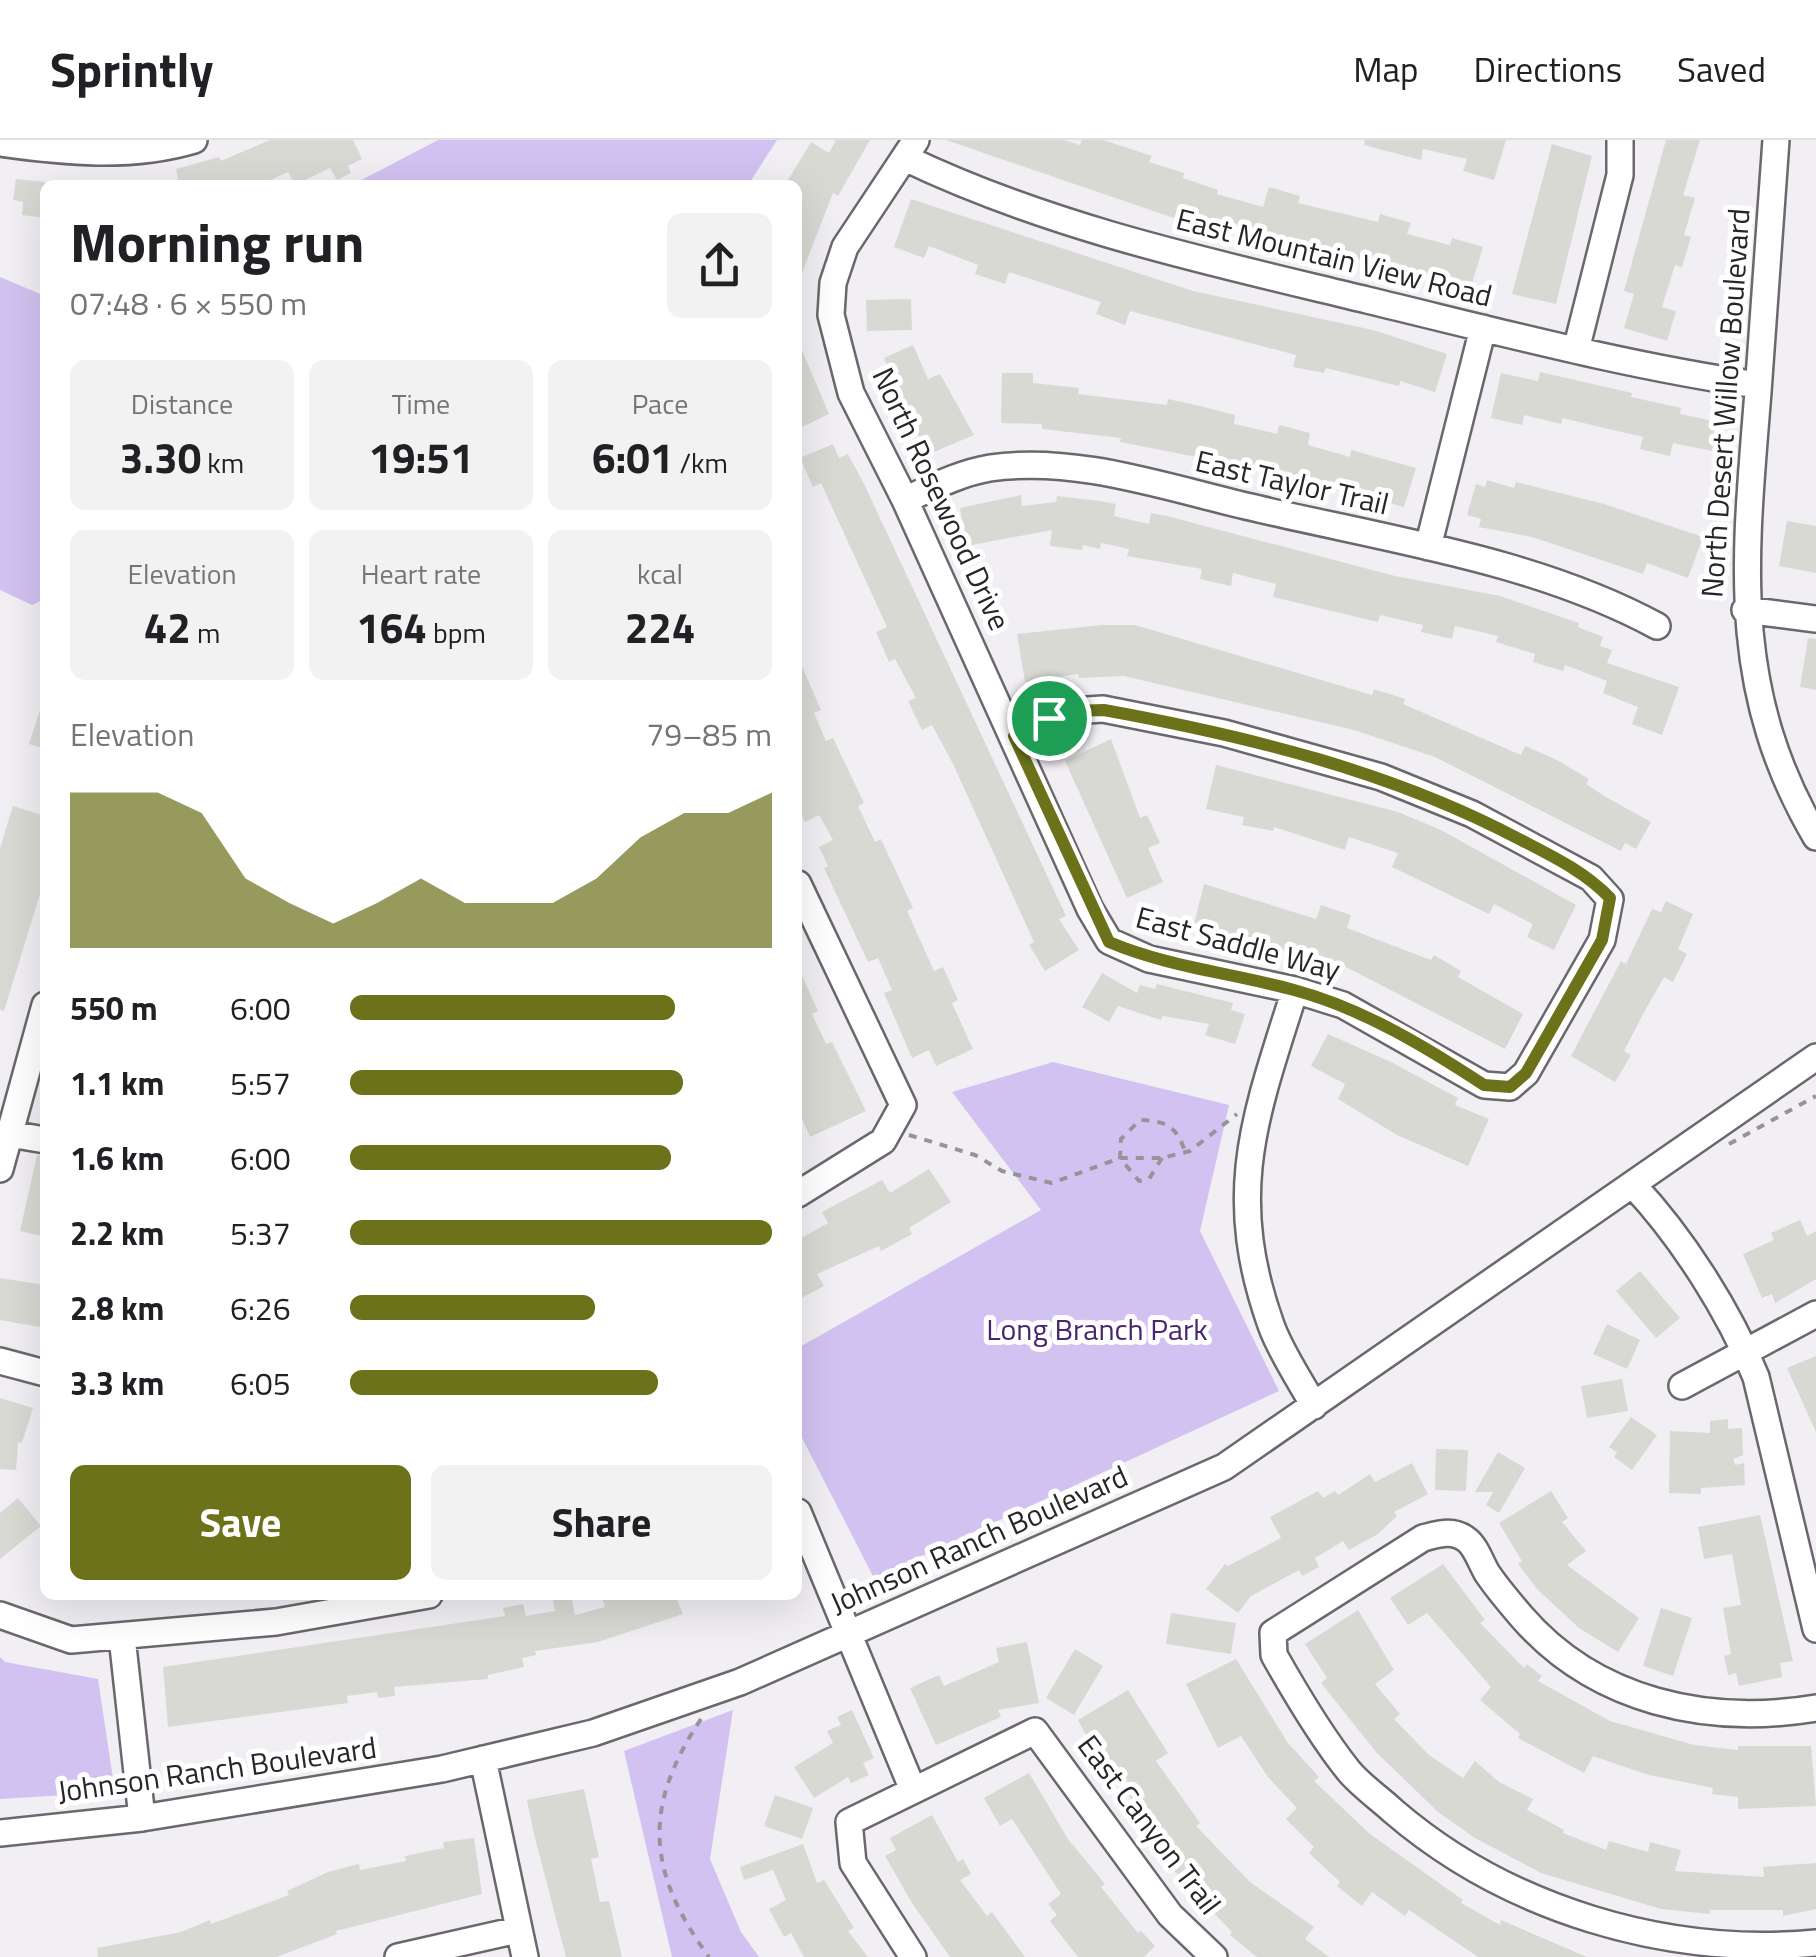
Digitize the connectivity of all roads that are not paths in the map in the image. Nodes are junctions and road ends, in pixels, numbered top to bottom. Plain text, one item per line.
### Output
1 (194, 140) edge
2 (1620, 140) edge
3 (1776, 140) edge
4 (0, 143) edge
5 (911, 149) edge
6 (1483, 328) junction
7 (1576, 350) junction
8 (1758, 385) junction
9 (906, 500) junction
10 (1428, 547) junction
11 (1745, 610) junction
12 (1816, 619) edge
13 (1657, 626) dead end
14 (1014, 736) junction
15 (1816, 837) edge
16 (804, 913) edge
17 (1109, 942) joint
18 (1295, 990) junction
19 (40, 1023) edge
20 (1816, 1057) edge
21 (10, 1134) junction
22 (40, 1139) edge
23 (0, 1169) edge
24 (1633, 1185) junction
25 (802, 1192) edge
26 (1816, 1314) edge
27 (1745, 1350) junction
28 (0, 1361) edge
29 (40, 1372) edge
30 (1682, 1386) dead end
31 (1314, 1406) junction
32 (802, 1522) edge
33 (401, 1600) edge
34 (0, 1616) edge
35 (1816, 1629) edge
36 (848, 1635) junction
37 (122, 1637) junction
38 (1816, 1708) edge
39 (483, 1760) junction
40 (913, 1790) junction
41 (142, 1818) junction
42 (0, 1833) edge
43 (518, 1930) junction
44 (1806, 1948) edge
45 (398, 1957) edge
46 (525, 1957) edge
47 (913, 1957) edge
48 (1214, 1957) edge

1 - 4 street
2 - 7 street
3 - 8 street, North Desert Willow Boulevard
5 - 6 street, East Mountain View Road
5 - 9 street, North Rosewood Drive
6 - 7 street, East Mountain View Road
6 - 10 street
7 - 8 street, East Mountain View Road
8 - 11 street, North Desert Willow Boulevard
9 - 10 street, East Taylor Trail
9 - 14 street, North Rosewood Drive
10 - 13 street, East Taylor Trail
11 - 12 street
11 - 15 street, North Desert Willow Boulevard
14 - 17 street, North Rosewood Drive
14 - 18 street, East Saddle Way
16 - 25 street
17 - 18 street, East Saddle Way
18 - 31 street
19 - 21 street
20 - 24 street, Johnson Ranch Boulevard
21 - 22 street
21 - 23 street
24 - 27 street
24 - 31 street, Johnson Ranch Boulevard
26 - 27 street
27 - 30 street
27 - 35 street
28 - 29 street
31 - 36 street, Johnson Ranch Boulevard
32 - 36 street
33 - 37 street
34 - 37 street
36 - 39 street, Johnson Ranch Boulevard
36 - 40 street
37 - 41 street
38 - 44 street
39 - 41 street, Johnson Ranch Boulevard
39 - 43 street
40 - 47 street
40 - 48 street, East Canyon Trail
41 - 42 street, Johnson Ranch Boulevard
43 - 45 street
43 - 46 street

